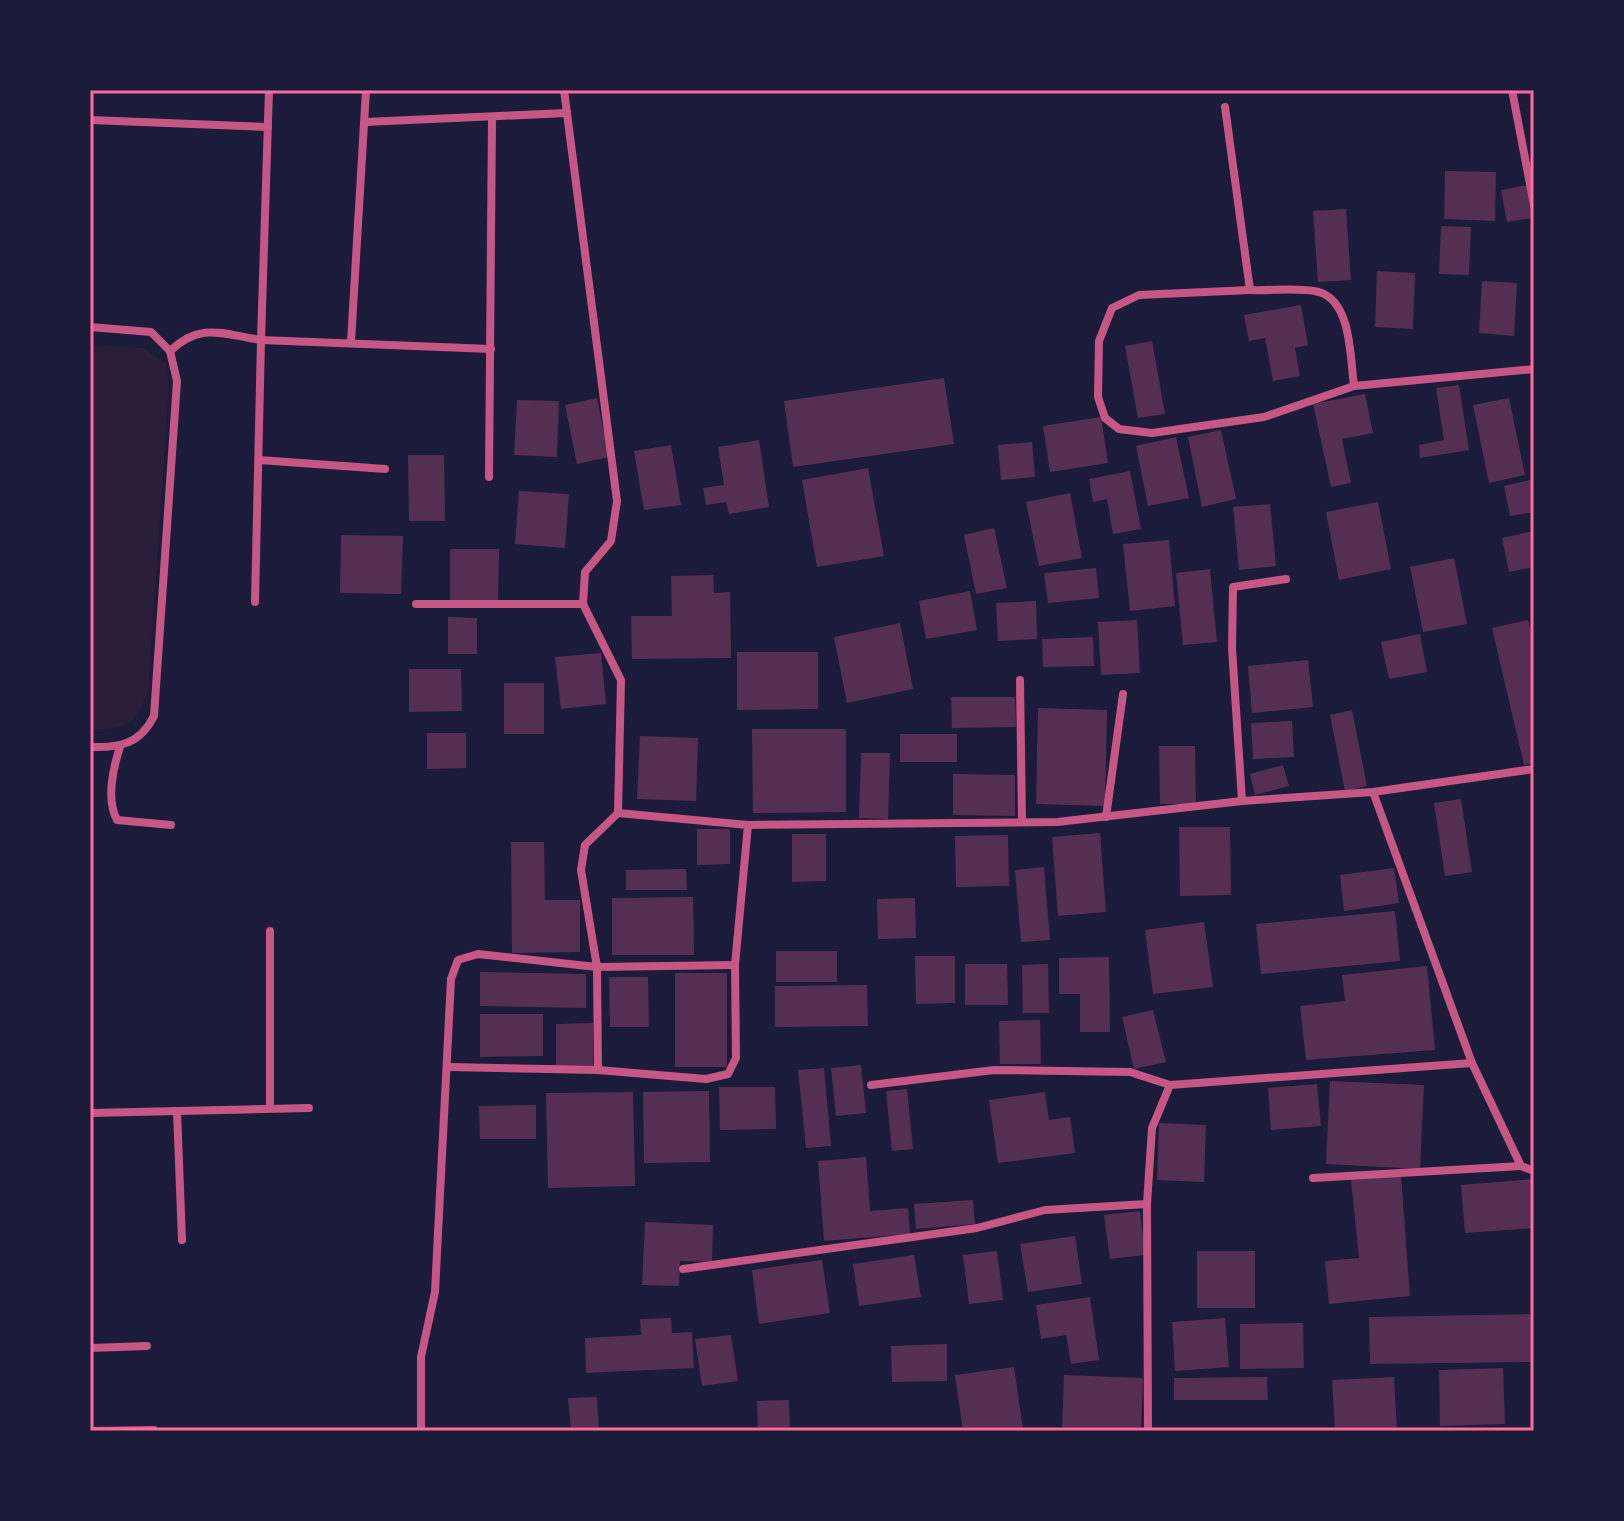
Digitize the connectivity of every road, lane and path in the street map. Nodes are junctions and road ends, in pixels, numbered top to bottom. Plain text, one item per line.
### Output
1 (269, 90) edge
2 (366, 90) edge
3 (564, 90) edge
4 (1512, 90) edge
5 (1225, 107) dead end
6 (567, 113) junction
7 (492, 119) junction
8 (90, 120) edge
9 (365, 122) junction
10 (268, 127) junction
11 (1534, 205) edge
12 (1250, 290) junction
13 (90, 327) edge
14 (261, 340) junction
15 (351, 342) junction
16 (491, 349) junction
17 (170, 351) junction
18 (1534, 369) edge
19 (1354, 386) junction
20 (259, 460) junction
21 (385, 469) dead end
22 (489, 477) dead end
23 (1286, 579) dead end
24 (255, 602) dead end
25 (416, 604) dead end
26 (583, 604) junction
27 (1020, 680) dead end
28 (1123, 694) dead end
29 (90, 747) edge
30 (120, 747) junction
31 (1534, 769) edge
32 (1373, 792) junction
33 (1242, 801) junction
34 (618, 813) junction
35 (1106, 817) junction
36 (1022, 821) junction
37 (171, 825) dead end
38 (748, 825) junction
39 (270, 931) dead end
40 (735, 965) junction
41 (597, 967) junction
42 (1472, 1063) junction
43 (449, 1067) junction
44 (598, 1070) junction
45 (871, 1085) dead end
46 (1170, 1085) junction
47 (270, 1108) junction
48 (309, 1108) dead end
49 (177, 1111) junction
50 (90, 1113) edge
51 (1521, 1166) junction
52 (1534, 1171) edge
53 (1313, 1178) dead end
54 (1147, 1204) junction
55 (182, 1240) dead end
56 (683, 1269) dead end
57 (147, 1346) dead end
58 (90, 1348) edge
59 (154, 1430) edge
60 (90, 1431) edge
61 (421, 1431) edge
62 (1148, 1431) edge

1 - 10 street
2 - 9 street
3 - 6 street
4 - 11 street
5 - 12 street
6 - 7 street
6 - 26 street
7 - 9 street
7 - 16 street
8 - 10 street
9 - 15 street
10 - 14 street
12 - 19 street
12 - 19 street
13 - 17 street
14 - 15 street
14 - 17 street
14 - 20 street
15 - 16 street
16 - 22 street
17 - 30 street
18 - 19 street
20 - 21 street
20 - 24 street
23 - 33 street
25 - 26 street
26 - 34 street
27 - 36 street
28 - 35 street
29 - 30 street
30 - 37 street
31 - 32 street
32 - 33 street
32 - 42 street
33 - 35 street
34 - 38 street
34 - 41 street
35 - 36 street
36 - 38 street
38 - 40 street
39 - 47 street
40 - 41 street
40 - 44 street
41 - 43 street
41 - 44 street
42 - 46 street
42 - 51 street
43 - 44 street
43 - 61 street
45 - 46 street
46 - 54 street
47 - 48 street
47 - 49 street
49 - 50 street
49 - 55 street
51 - 52 street
51 - 53 street
54 - 56 street
54 - 62 street
57 - 58 street
59 - 60 street

